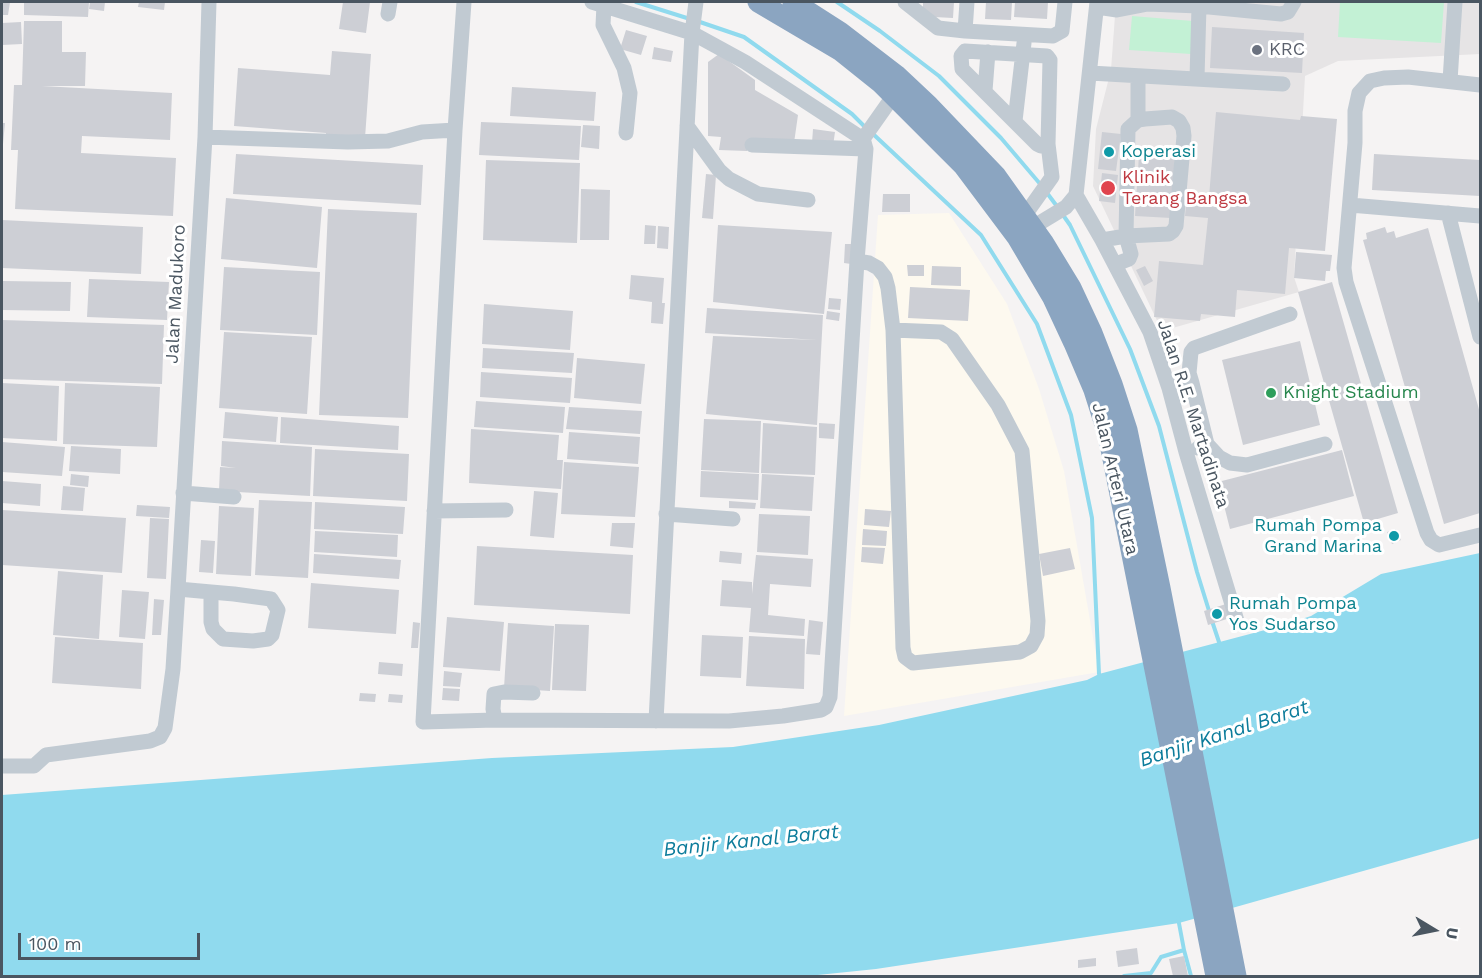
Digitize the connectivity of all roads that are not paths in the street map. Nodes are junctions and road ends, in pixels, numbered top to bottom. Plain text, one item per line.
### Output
1 (209, 2) edge
2 (464, 2) edge
3 (696, 2) edge
4 (758, 2) edge
5 (793, 2) edge
6 (905, 2) edge
7 (967, 2) edge
8 (1065, 2) edge
9 (1294, 2) edge
10 (1455, 2) edge
11 (598, 3) edge
12 (1097, 4) edge
13 (1136, 4) edge
14 (1199, 6) junction
15 (693, 29) junction
16 (965, 31) junction
17 (1026, 34) junction
18 (988, 52) junction
19 (1023, 53) junction
20 (1090, 74) junction
21 (1138, 76) junction
22 (1197, 78) junction
23 (1450, 81) junction
24 (1284, 84) dead end
25 (1480, 85) edge
26 (985, 91) junction
27 (888, 103) junction
28 (1138, 120) junction
29 (1015, 121) junction
30 (687, 126) junction
31 (455, 130) junction
32 (626, 133) dead end
33 (205, 137) junction
34 (865, 140) junction
35 (1048, 144) junction
36 (752, 145) dead end
37 (807, 200) dead end
38 (1071, 201) junction
39 (1350, 205) junction
40 (1448, 213) junction
41 (1480, 216) edge
42 (1035, 220) junction
43 (1126, 236) junction
44 (1102, 240) junction
45 (857, 261) junction
46 (1116, 264) junction
47 (1290, 314) dead end
48 (893, 330) junction
49 (1480, 337) edge
50 (1192, 383) junction
51 (1169, 388) junction
52 (1207, 444) junction
53 (1325, 444) dead end
54 (1186, 452) junction
55 (183, 493) junction
56 (234, 497) dead end
57 (506, 510) dead end
58 (434, 511) junction
59 (666, 514) junction
60 (733, 519) dead end
61 (1480, 535) edge
62 (178, 589) junction
63 (1150, 590) junction
64 (211, 592) junction
65 (1237, 621) dead end
66 (533, 693) dead end
67 (495, 720) junction
68 (656, 722) junction
69 (2, 766) edge
70 (1215, 920) junction
71 (1216, 976) edge
72 (1236, 976) edge

1 - 33 street, Jalan Madukoro
2 - 31 street
3 - 15 street
4 - 27 highway, Jalan Arteri Utara
5 - 42 highway, Jalan Arteri Utara
6 - 16 street
7 - 16 street
8 - 17 street
9 - 14 street
10 - 23 street
11 - 15 street
11 - 32 street
12 - 13 street
12 - 20 street
13 - 14 street
14 - 22 street
15 - 30 street
15 - 34 street
16 - 17 street
17 - 19 street
18 - 19 street
18 - 26 street
18 - 26 street
19 - 29 street
19 - 35 street
20 - 21 street
20 - 38 street
21 - 22 street
21 - 28 street
22 - 24 street
23 - 25 street
23 - 39 street
26 - 29 street
27 - 34 street
27 - 63 highway, Jalan Arteri Utara
28 - 43 street
28 - 43 street
29 - 35 street
30 - 37 street
30 - 59 street
31 - 33 street
31 - 58 street
33 - 55 street, Jalan Madukoro
34 - 36 street
34 - 45 street
35 - 42 street
38 - 42 street
38 - 44 street, Jalan R.E. Martadinata
39 - 40 street
39 - 61 street
40 - 41 street
40 - 49 street
42 - 63 highway, Jalan Arteri Utara
43 - 44 street
43 - 46 street
44 - 46 street, Jalan R.E. Martadinata
45 - 48 street
45 - 68 street
46 - 51 street, Jalan R.E. Martadinata
47 - 50 street
48 - 48 street
50 - 51 street
50 - 52 street
51 - 54 street, Jalan R.E. Martadinata
52 - 53 street
52 - 54 street
54 - 65 street, Jalan R.E. Martadinata
55 - 56 street
55 - 62 street, Jalan Madukoro
57 - 58 street
58 - 67 street
59 - 60 street
59 - 68 street
62 - 64 street
62 - 69 street, Jalan Madukoro
63 - 70 highway, Jalan Arteri Utara
64 - 64 street
66 - 67 street
67 - 68 street
70 - 71 highway, Jalan Arteri Utara
70 - 72 highway, Jalan Arteri Utara

